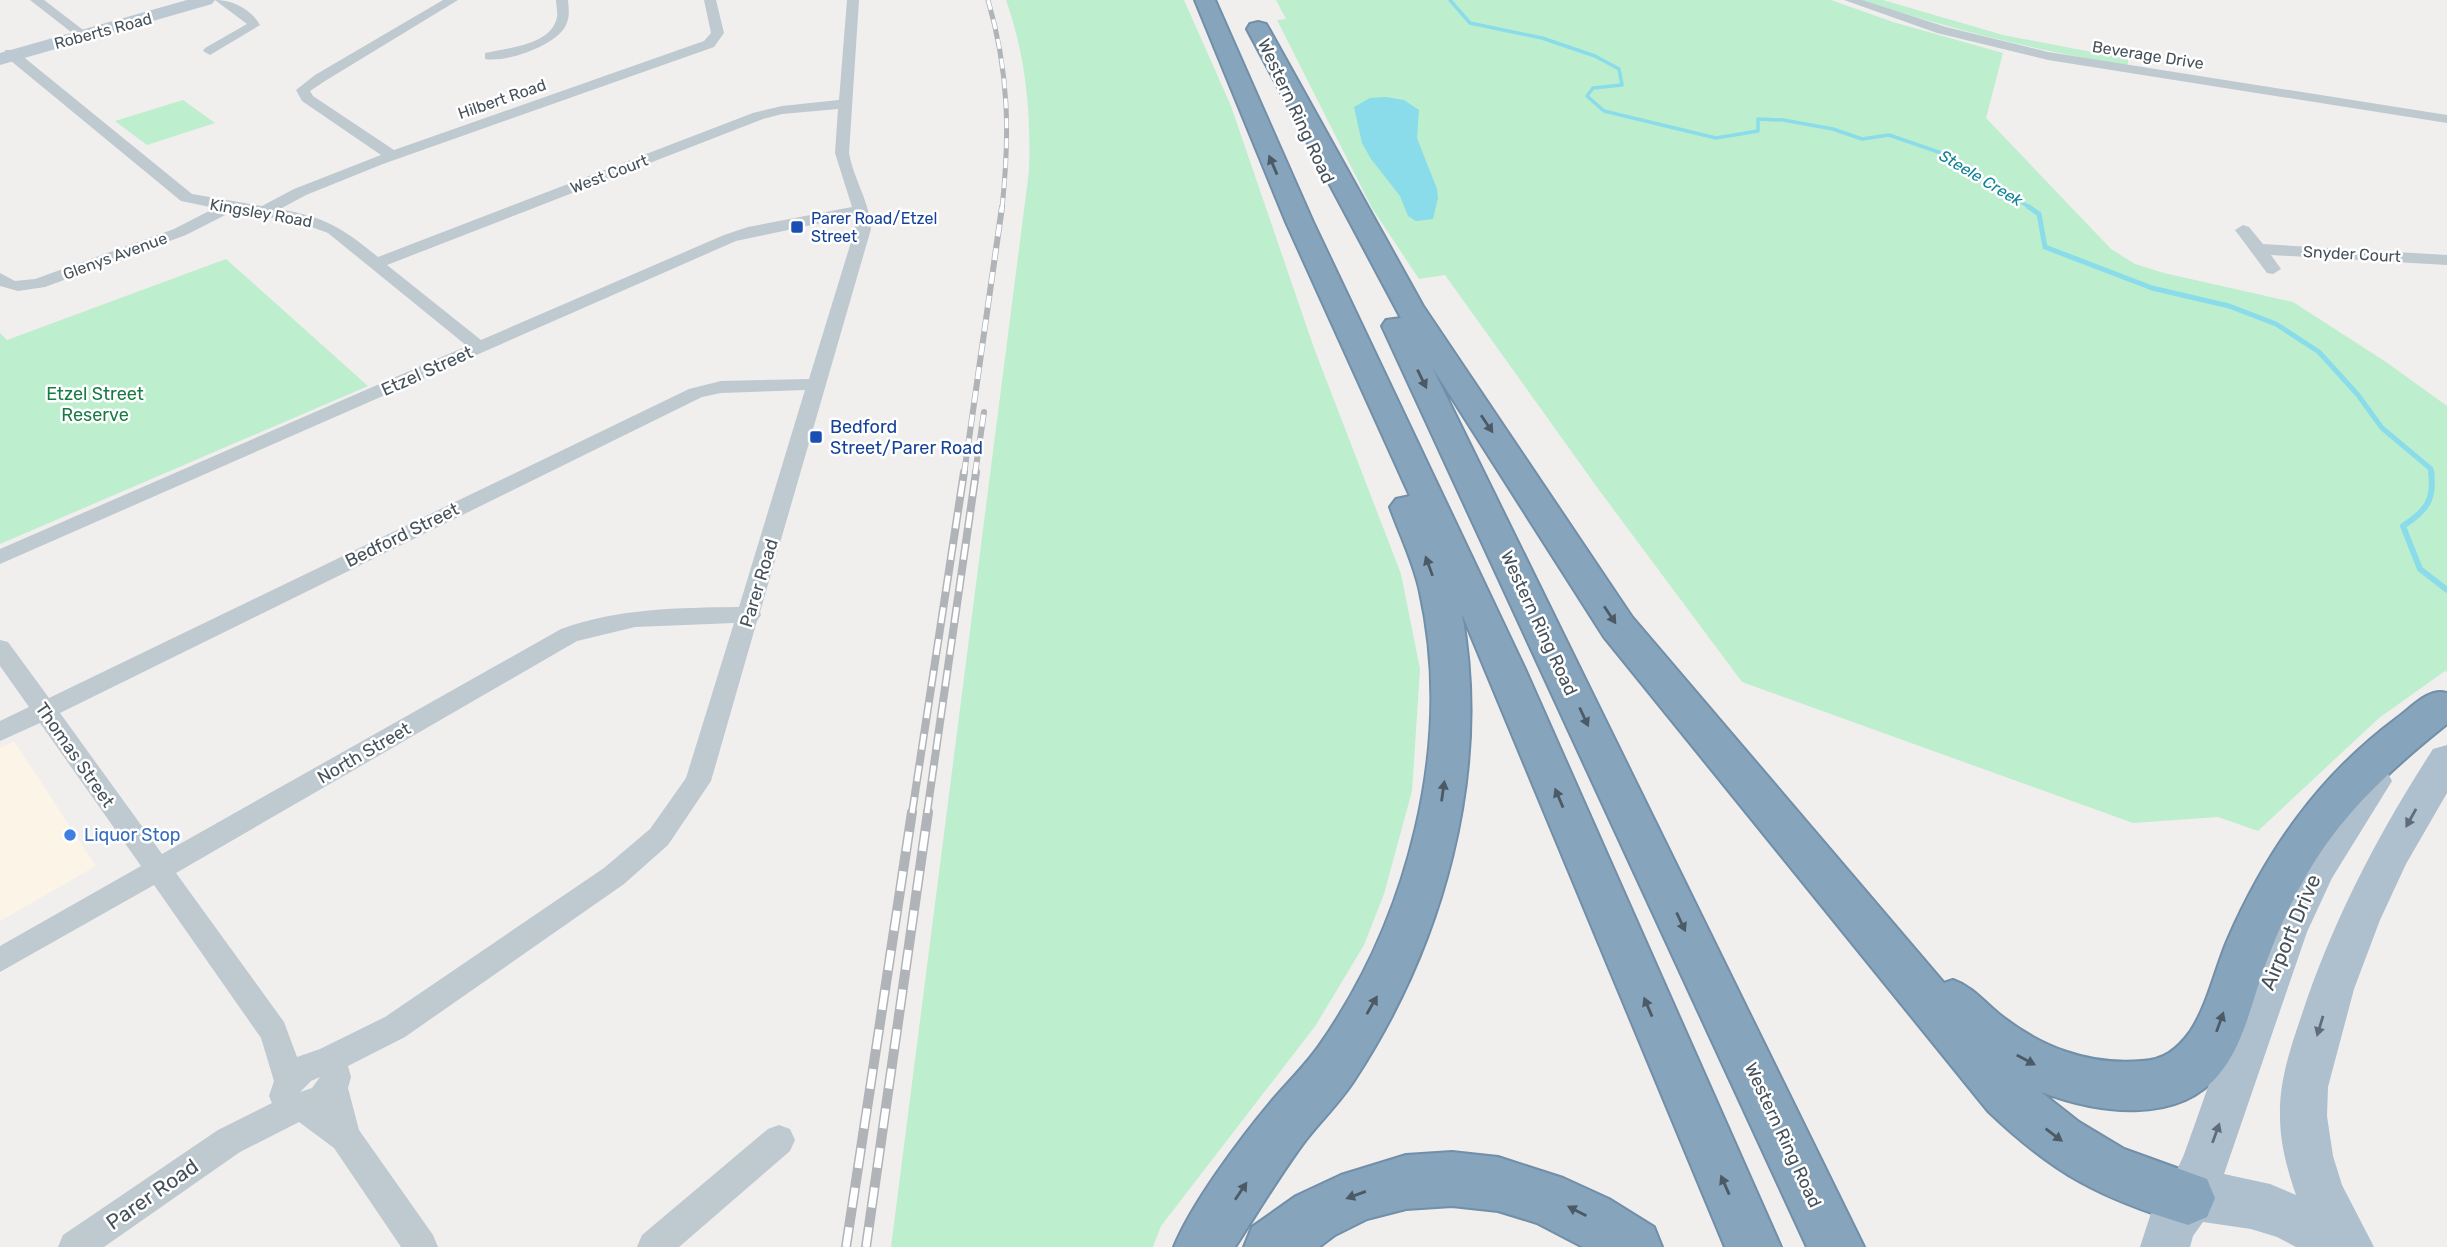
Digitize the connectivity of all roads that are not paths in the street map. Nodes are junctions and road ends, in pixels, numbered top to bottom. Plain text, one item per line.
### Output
1 (36, 0) edge
2 (194, 0) edge
3 (205, 0) edge
4 (221, 0) edge
5 (452, 0) edge
6 (562, 0) edge
7 (710, 0) edge
8 (853, 0) edge
9 (1205, 0) edge
10 (1850, 0) edge
11 (83, 35) junction
12 (210, 51) dead end
13 (6, 56) edge
14 (490, 56) dead end
15 (846, 104) junction
16 (2447, 120) edge
17 (392, 156) junction
18 (228, 207) junction
19 (862, 210) junction
20 (263, 212) junction
21 (1300, 228) junction
22 (2243, 230) dead end
23 (2258, 249) junction
24 (2447, 260) edge
25 (377, 263) junction
26 (2273, 269) dead end
27 (0, 278) edge
28 (480, 348) junction
29 (817, 384) junction
30 (0, 557) edge
31 (750, 615) junction
32 (0, 648) edge
33 (2444, 703) edge
34 (43, 710) junction
35 (0, 732) edge
36 (2447, 760) edge
37 (1753, 788) junction
38 (157, 871) junction
39 (0, 960) edge
40 (274, 1032) junction
41 (326, 1073) junction
42 (293, 1096) junction
43 (345, 1137) junction
44 (779, 1140) dead end
45 (2189, 1197) junction
46 (75, 1247) edge
47 (421, 1247) edge
48 (654, 1247) edge
49 (1202, 1247) edge
50 (1272, 1247) edge
51 (1634, 1247) edge
52 (1753, 1247) edge
53 (1836, 1247) edge
54 (2165, 1247) edge
55 (2341, 1247) edge
56 (2349, 1247) edge

1 - 11 street
2 - 11 street, Roberts Road
3 - 11 street, Roberts Road
4 - 12 street
5 - 17 street
6 - 14 street
7 - 17 street, Hilbert Road
8 - 15 street, Parer Road
21 -> 9 highway
10 - 16 street, Beverage Drive
11 - 13 street, Roberts Road
13 - 18 street, Kingsley Road
15 - 19 street, Parer Road
15 - 25 street, West Court
17 - 20 street, Hilbert Road
18 - 20 street, Kingsley Road
18 - 27 street, Glenys Avenue
19 - 28 street, Etzel Street
19 - 29 street, Parer Road
20 - 25 street, Kingsley Road
49 -> 21 highway
52 -> 21 highway
22 - 23 street
23 - 24 street, Snyder Court
23 - 26 street
25 - 28 street, Kingsley Road
28 - 30 street, Etzel Street
29 - 31 street, Parer Road
29 - 34 street, Bedford Street
31 - 38 street, North Street
31 - 41 street, Parer Road
32 - 34 street, Thomas Street
37 -> 33 highway
45 -> 33 main road, Airport Drive
34 - 35 street, Bedford Street
34 - 38 street, Thomas Street
36 -> 56 main road
37 -> 45 highway
37 - 53 highway, Western Ring Road
38 - 39 street, North Street
38 - 40 street, Thomas Street
40 - 41 street, Thomas Street
40 - 42 street, Thomas Street
41 - 42 street, Parer Road
41 - 43 street
42 - 43 street
42 - 46 street, Parer Road
43 - 47 street
44 - 48 street
45 - 54 main road, Airport Drive
45 - 55 main road
51 -> 50 highway

